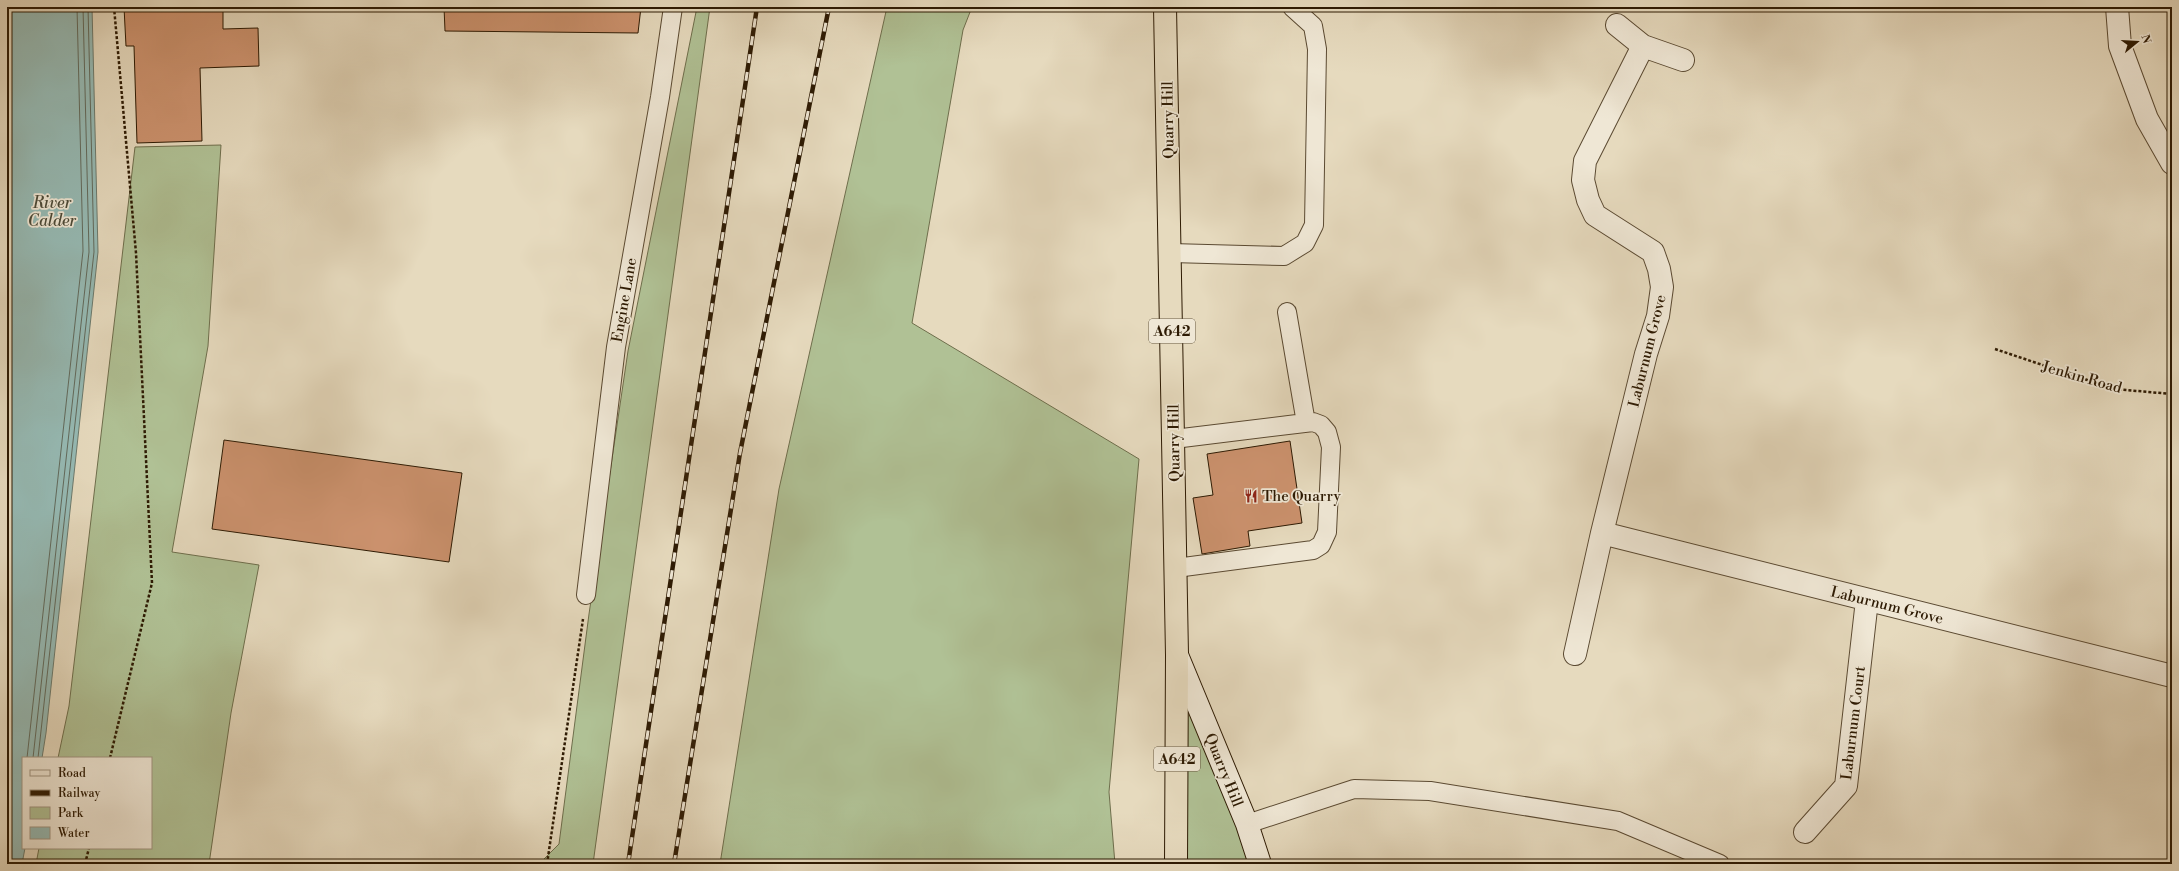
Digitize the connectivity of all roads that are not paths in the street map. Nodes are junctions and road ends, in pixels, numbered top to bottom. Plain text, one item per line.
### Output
1 (673, 7) edge
2 (1165, 7) edge
3 (1292, 7) edge
4 (2117, 7) edge
5 (1617, 25) dead end
6 (1643, 46) junction
7 (1683, 60) dead end
8 (2172, 162) edge
9 (1171, 253) junction
10 (1287, 312) dead end
11 (1306, 422) junction
12 (1174, 439) junction
13 (1602, 533) junction
14 (1176, 568) junction
15 (586, 595) road end
16 (1867, 600) junction
17 (1575, 654) dead end
18 (1177, 655) junction
19 (2172, 676) edge
20 (1246, 824) junction
21 (1805, 832) dead end
22 (1176, 864) edge
23 (1260, 864) edge
24 (1720, 864) edge

1 - 15 lane, Engine Lane
2 - 9 highway, Quarry Hill / A642
3 - 9 lane
4 - 8 street
5 - 6 street
6 - 7 street
6 - 13 street, Laburnum Grove
9 - 12 highway, Quarry Hill / A642
10 - 11 lane
11 - 12 lane
11 - 14 lane
12 - 14 highway, Quarry Hill / A642
13 - 16 street, Laburnum Grove
13 - 17 street, Laburnum Grove
14 - 18 highway, Quarry Hill / A642
16 - 19 street, Laburnum Grove
16 - 21 street, Laburnum Court
18 - 20 street, Quarry Hill
18 - 22 highway, A642
20 - 23 street, Quarry Hill
20 - 24 lane

